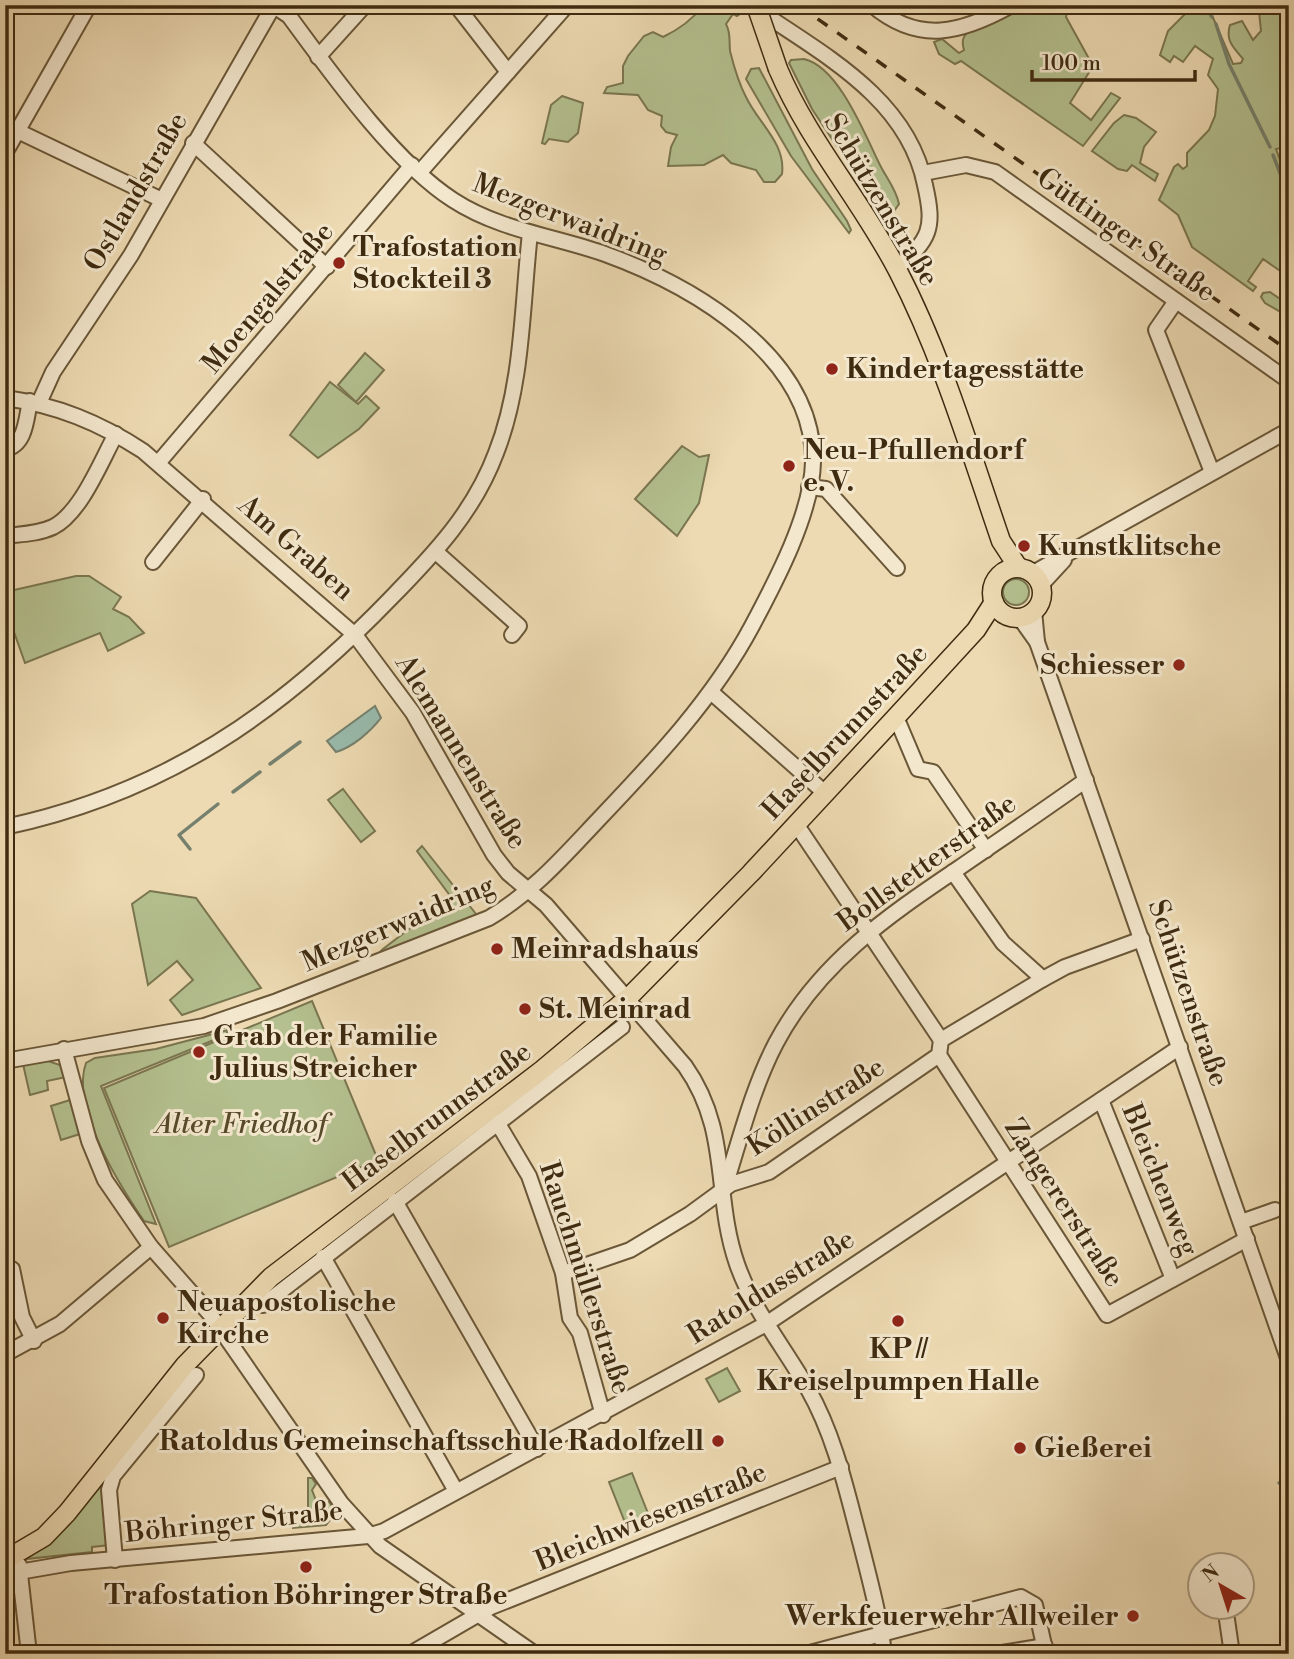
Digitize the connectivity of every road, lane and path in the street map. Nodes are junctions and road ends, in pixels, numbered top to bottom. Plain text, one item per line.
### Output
1 (89, 5) edge
2 (365, 5) edge
3 (456, 5) edge
4 (567, 5) edge
5 (754, 5) edge
6 (872, 5) edge
7 (1012, 5) edge
8 (274, 6) edge
9 (318, 57) junction
10 (508, 72) junction
11 (11, 128) edge
12 (194, 143) junction
13 (5, 153) edge
14 (416, 169) junction
15 (923, 173) junction
16 (162, 200) junction
17 (530, 233) junction
18 (327, 267) junction
19 (897, 268) junction
20 (1176, 301) junction
21 (1289, 381) edge
22 (5, 398) edge
23 (35, 402) junction
24 (1289, 430) edge
25 (116, 434) junction
26 (5, 449) edge
27 (159, 462) junction
28 (1212, 472) junction
29 (809, 487) junction
30 (202, 499) junction
31 (5, 536) edge
32 (436, 552) junction
33 (153, 562) dead end
34 (897, 568) dead end
35 (1024, 574) junction
36 (1013, 611) junction
37 (355, 635) junction
38 (512, 635) dead end
39 (711, 692) junction
40 (896, 717) junction
41 (1086, 779) junction
42 (825, 793) junction
43 (796, 824) junction
44 (5, 828) edge
45 (986, 850) junction
46 (953, 872) junction
47 (530, 890) junction
48 (869, 931) junction
49 (1142, 939) junction
50 (1043, 979) junction
51 (629, 997) junction
52 (622, 1027) dead end
53 (940, 1047) junction
54 (1180, 1047) junction
55 (64, 1049) junction
56 (5, 1061) edge
57 (1101, 1100) junction
58 (497, 1122) junction
59 (1010, 1162) junction
60 (724, 1188) junction
61 (394, 1201) junction
62 (1275, 1210) tunnel mouth
63 (1241, 1222) junction
64 (1247, 1239) junction
65 (151, 1247) junction
66 (323, 1257) junction
67 (5, 1271) edge
68 (563, 1273) junction
69 (1173, 1279) junction
70 (263, 1305) dead end
71 (766, 1324) junction
72 (220, 1327) junction
73 (34, 1341) junction
74 (5, 1354) edge
75 (1289, 1361) edge
76 (196, 1375) dead end
77 (603, 1415) junction
78 (537, 1449) junction
79 (841, 1467) junction
80 (456, 1492) junction
81 (369, 1536) junction
82 (12, 1557) edge
83 (115, 1560) junction
84 (19, 1572) junction
85 (480, 1614) junction
86 (1227, 1620) edge
87 (882, 1634) junction
88 (1046, 1650) edge
89 (29, 1654) edge
90 (410, 1654) edge
91 (535, 1654) edge
92 (806, 1654) edge
93 (884, 1654) edge
94 (996, 1654) edge
95 (1233, 1654) edge

1 - 11 street
2 - 9 street
3 - 10 street
4 - 10 street, Moengalstraße
5 - 15 street
5 - 19 main road, Schützenstraße, bridge
6 - 7 street
8 - 9 street, Mezgerwaidring
8 - 12 street, Ostlandstraße
9 - 14 street, Mezgerwaidring
10 - 14 street, Moengalstraße
11 - 13 street
11 - 16 street
12 - 16 street, Ostlandstraße
12 - 18 street
14 - 17 street, Mezgerwaidring
14 - 18 street, Moengalstraße
15 - 19 street
15 - 20 street, Güttinger Straße
16 - 23 street, Ostlandstraße
17 - 29 street, Mezgerwaidring
17 - 32 street
18 - 27 street, Moengalstraße
19 - 35 main road, Schützenstraße
20 - 21 street, Güttinger Straße
20 - 28 street
22 - 23 street, Am Graben
23 - 25 street, Am Graben
23 - 26 street
24 - 28 street
25 - 27 street, Am Graben
25 - 31 street
27 - 30 street, Am Graben
28 - 35 street
29 - 34 street
29 - 39 street, Mezgerwaidring
30 - 33 street, Am Graben
30 - 37 street, Am Graben
32 - 37 street
32 - 38 street
35 - 36 main road
35 - 36 main road
36 - 40 main road, Haselbrunnstraße
36 - 41 street, Schützenstraße
37 - 44 street
37 - 47 street, Alemannenstraße
39 - 42 street
39 - 47 street, Mezgerwaidring
40 - 42 main road, Haselbrunnstraße
40 - 45 street
41 - 45 street, Bollstetterstraße
41 - 49 street, Schützenstraße
42 - 43 main road, Haselbrunnstraße
43 - 48 street, Zangererstraße
43 - 51 main road, Haselbrunnstraße
45 - 46 street, Bollstetterstraße
46 - 48 street, Bollstetterstraße
46 - 50 street
47 - 51 street, Alemannenstraße
47 - 55 street, Mezgerwaidring
48 - 53 street, Zangererstraße
48 - 60 street, Bollstetterstraße
49 - 50 street, Köllinstraße
49 - 54 street, Schützenstraße
50 - 53 street, Köllinstraße
51 - 60 street, Alemannenstraße
51 - 72 main road, Haselbrunnstraße
52 - 58 street, Haselbrunnstraße
53 - 59 street, Zangererstraße
53 - 60 street, Köllinstraße
54 - 57 street, Ratoldusstraße
54 - 63 street, Schützenstraße
55 - 56 street, Mezgerwaidring
55 - 65 street
57 - 59 street, Ratoldusstraße
57 - 69 street, Bleichenweg
58 - 61 street, Haselbrunnstraße
58 - 68 street, Rauchmüllerstraße
59 - 69 street, Zangererstraße
59 - 71 street, Ratoldusstraße
60 - 68 street, Köllinstraße
60 - 71 street
61 - 66 street, Haselbrunnstraße
61 - 78 street
62 - 63 street
63 - 64 street, Schützenstraße
64 - 69 street, Zangererstraße
64 - 75 street, Schützenstraße
65 - 72 street
65 - 73 street
66 - 70 street, Haselbrunnstraße
66 - 80 street
67 - 73 street
68 - 77 street, Rauchmüllerstraße
71 - 77 street, Ratoldusstraße
71 - 79 street
72 - 81 street
72 - 82 main road, Haselbrunnstraße
73 - 74 street
76 - 83 street
77 - 78 street, Ratoldusstraße
78 - 80 street, Ratoldusstraße
79 - 85 street, Bleichwiesenstraße
79 - 87 street
80 - 81 street, Ratoldusstraße
81 - 83 street, Böhringer Straße
81 - 85 street, Böhringer Straße
82 - 84 street
83 - 84 street, Böhringer Straße
84 - 89 street
85 - 90 street, Bleichwiesenstraße
85 - 91 street, Böhringer Straße
86 - 95 street
87 - 88 street
87 - 92 street
87 - 93 street
88 - 94 street

